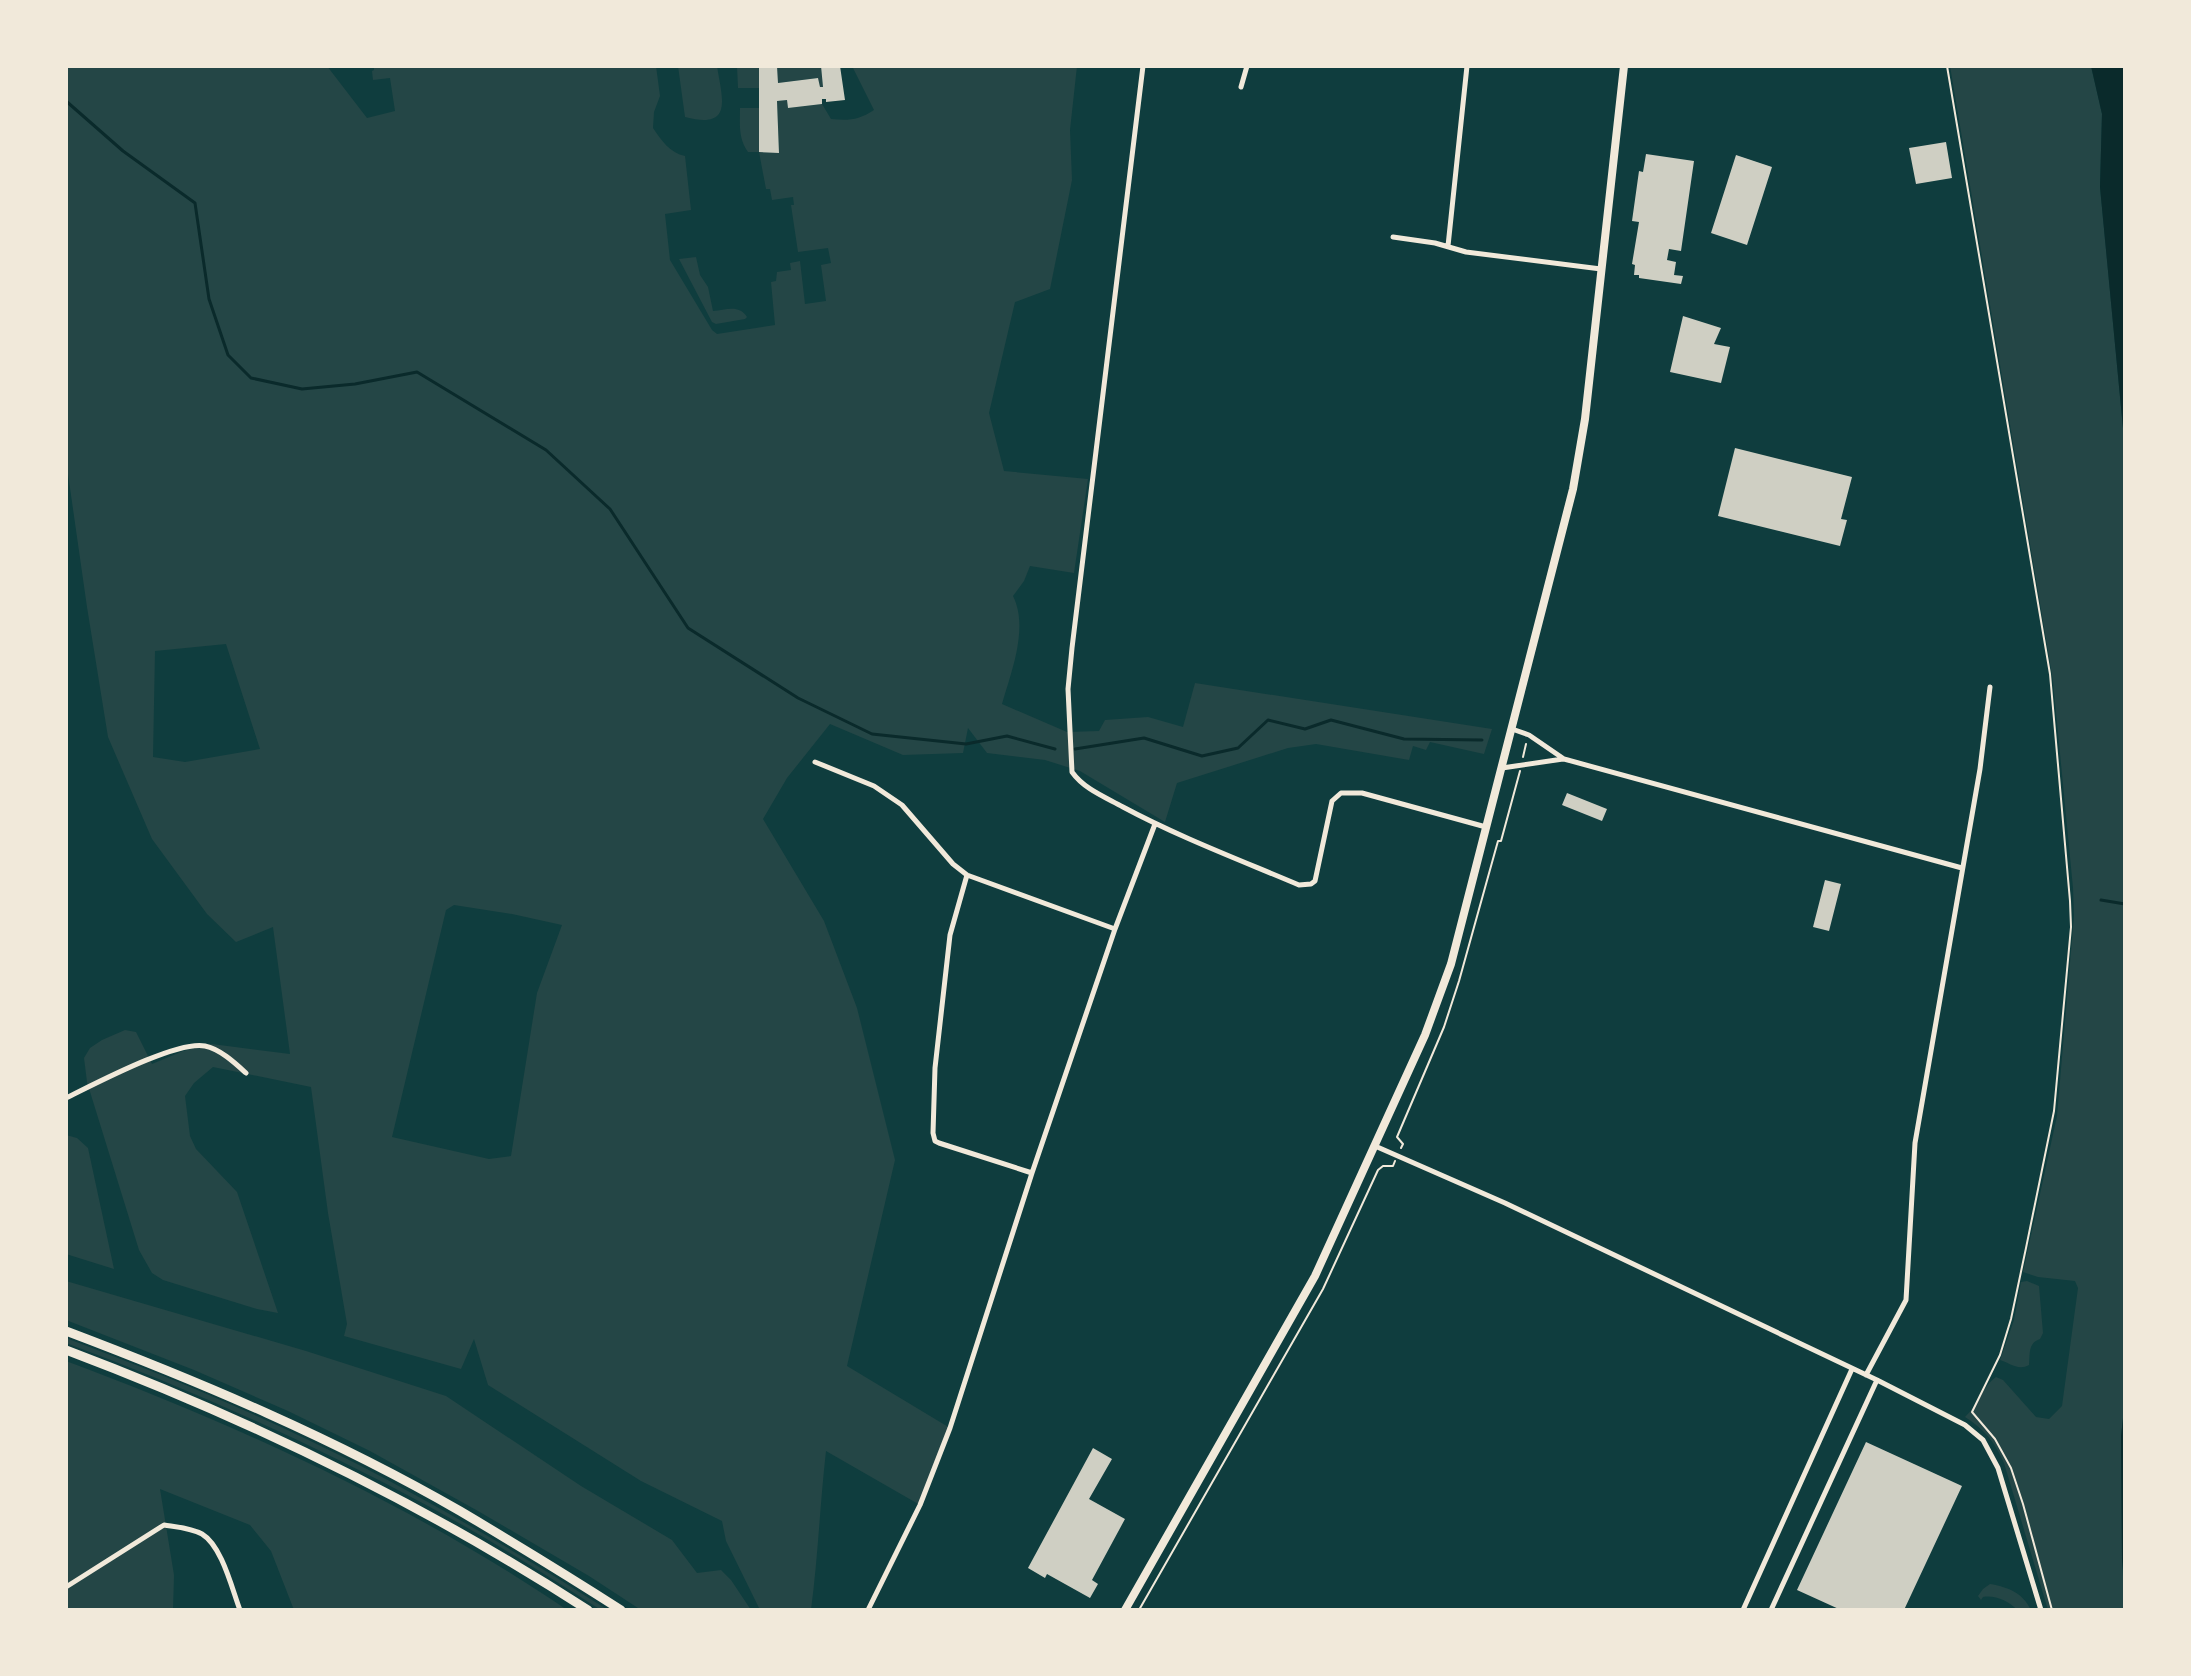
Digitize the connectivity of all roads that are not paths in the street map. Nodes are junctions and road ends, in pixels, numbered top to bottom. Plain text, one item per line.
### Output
1 (1143, 66) edge
2 (1247, 66) edge
3 (1467, 66) edge
4 (1624, 66) edge
5 (1241, 87) dead end
6 (1393, 237) dead end
7 (1448, 246) junction
8 (1601, 269) junction
9 (1990, 687) dead end
10 (1512, 729) junction
11 (1564, 759) junction
12 (815, 762) dead end
13 (1502, 768) junction
14 (1155, 824) junction
15 (1487, 828) junction
16 (1962, 868) junction
17 (967, 875) junction
18 (1115, 929) junction
19 (246, 1073) dead end
20 (66, 1098) edge
21 (1375, 1146) junction
22 (1032, 1173) junction
23 (66, 1331) edge
24 (66, 1350) edge
25 (1852, 1369) junction
26 (1866, 1375) junction
27 (1877, 1380) junction
28 (66, 1587) edge
29 (240, 1610) edge
30 (588, 1610) edge
31 (621, 1610) edge
32 (868, 1610) edge
33 (1125, 1610) edge
34 (1743, 1610) edge
35 (1771, 1610) edge
36 (2041, 1610) edge

1 - 14 street
2 - 5 street
3 - 7 street
4 - 8 main road
6 - 7 street
7 - 8 street
8 - 10 main road
9 - 16 street
10 - 11 street
10 - 13 main road
11 - 13 street
11 - 16 street
12 - 17 street
13 - 15 main road
14 - 15 street
14 - 18 street
15 - 21 main road
16 - 26 street
17 - 18 street
17 - 22 street
18 - 22 street
19 - 20 street
21 - 25 street
21 - 33 main road
22 - 32 street
23 - 31 highway
24 - 30 highway
25 - 26 street
25 - 34 street
26 - 27 street
27 - 35 street
27 - 36 street
28 - 29 street

